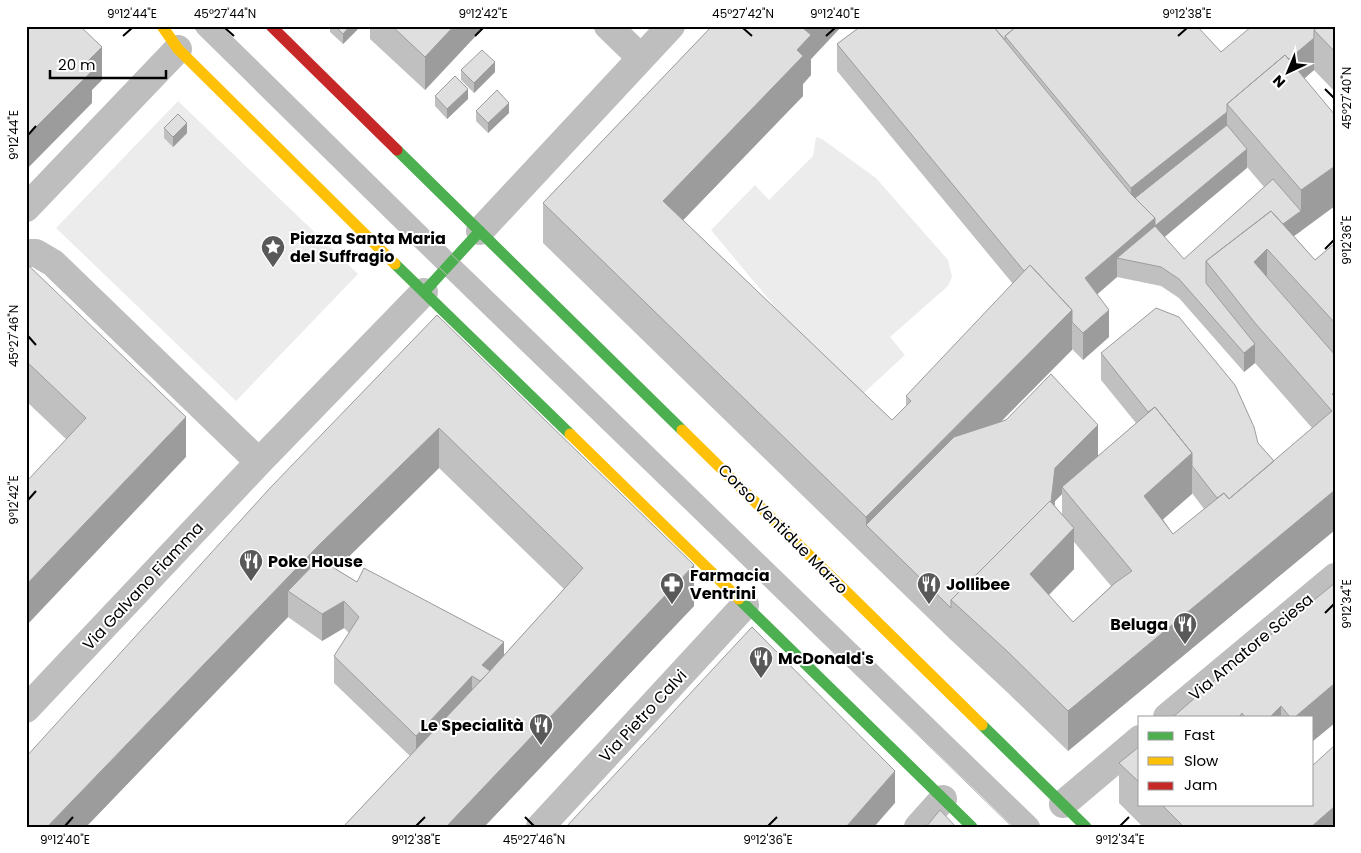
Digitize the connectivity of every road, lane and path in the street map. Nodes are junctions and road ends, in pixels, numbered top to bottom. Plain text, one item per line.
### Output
1 (162, 26) edge
2 (271, 26) edge
3 (608, 26) edge
4 (671, 26) edge
5 (210, 30) edge
6 (178, 49) junction
7 (641, 58) junction
8 (26, 208) edge
9 (480, 231) junction
10 (26, 253) edge
11 (448, 265) junction
12 (424, 292) junction
13 (260, 462) junction
14 (1335, 577) edge
15 (745, 605) junction
16 (26, 709) edge
17 (1168, 716) edge
18 (1138, 742) edge
19 (943, 798) junction
20 (1063, 804) junction
21 (540, 827) edge
22 (918, 827) edge
23 (972, 827) edge
24 (1029, 827) edge
25 (1086, 827) edge

1 - 6 main road
2 - 9 main road
3 - 7 street
4 - 7 street
5 - 11 lane
6 - 8 street
6 - 12 main road
7 - 9 street
9 - 11 main road
9 - 20 main road, Corso Ventidue Marzo
10 - 13 street
11 - 12 main road
11 - 24 lane
12 - 13 street
12 - 15 main road
13 - 16 street, Via Galvano Fiamma
14 - 17 street, Via Amatore Sciesa
15 - 19 main road
15 - 21 street, Via Pietro Calvi
18 - 20 street
19 - 22 street
19 - 23 main road
20 - 25 main road, Corso Ventidue Marzo

